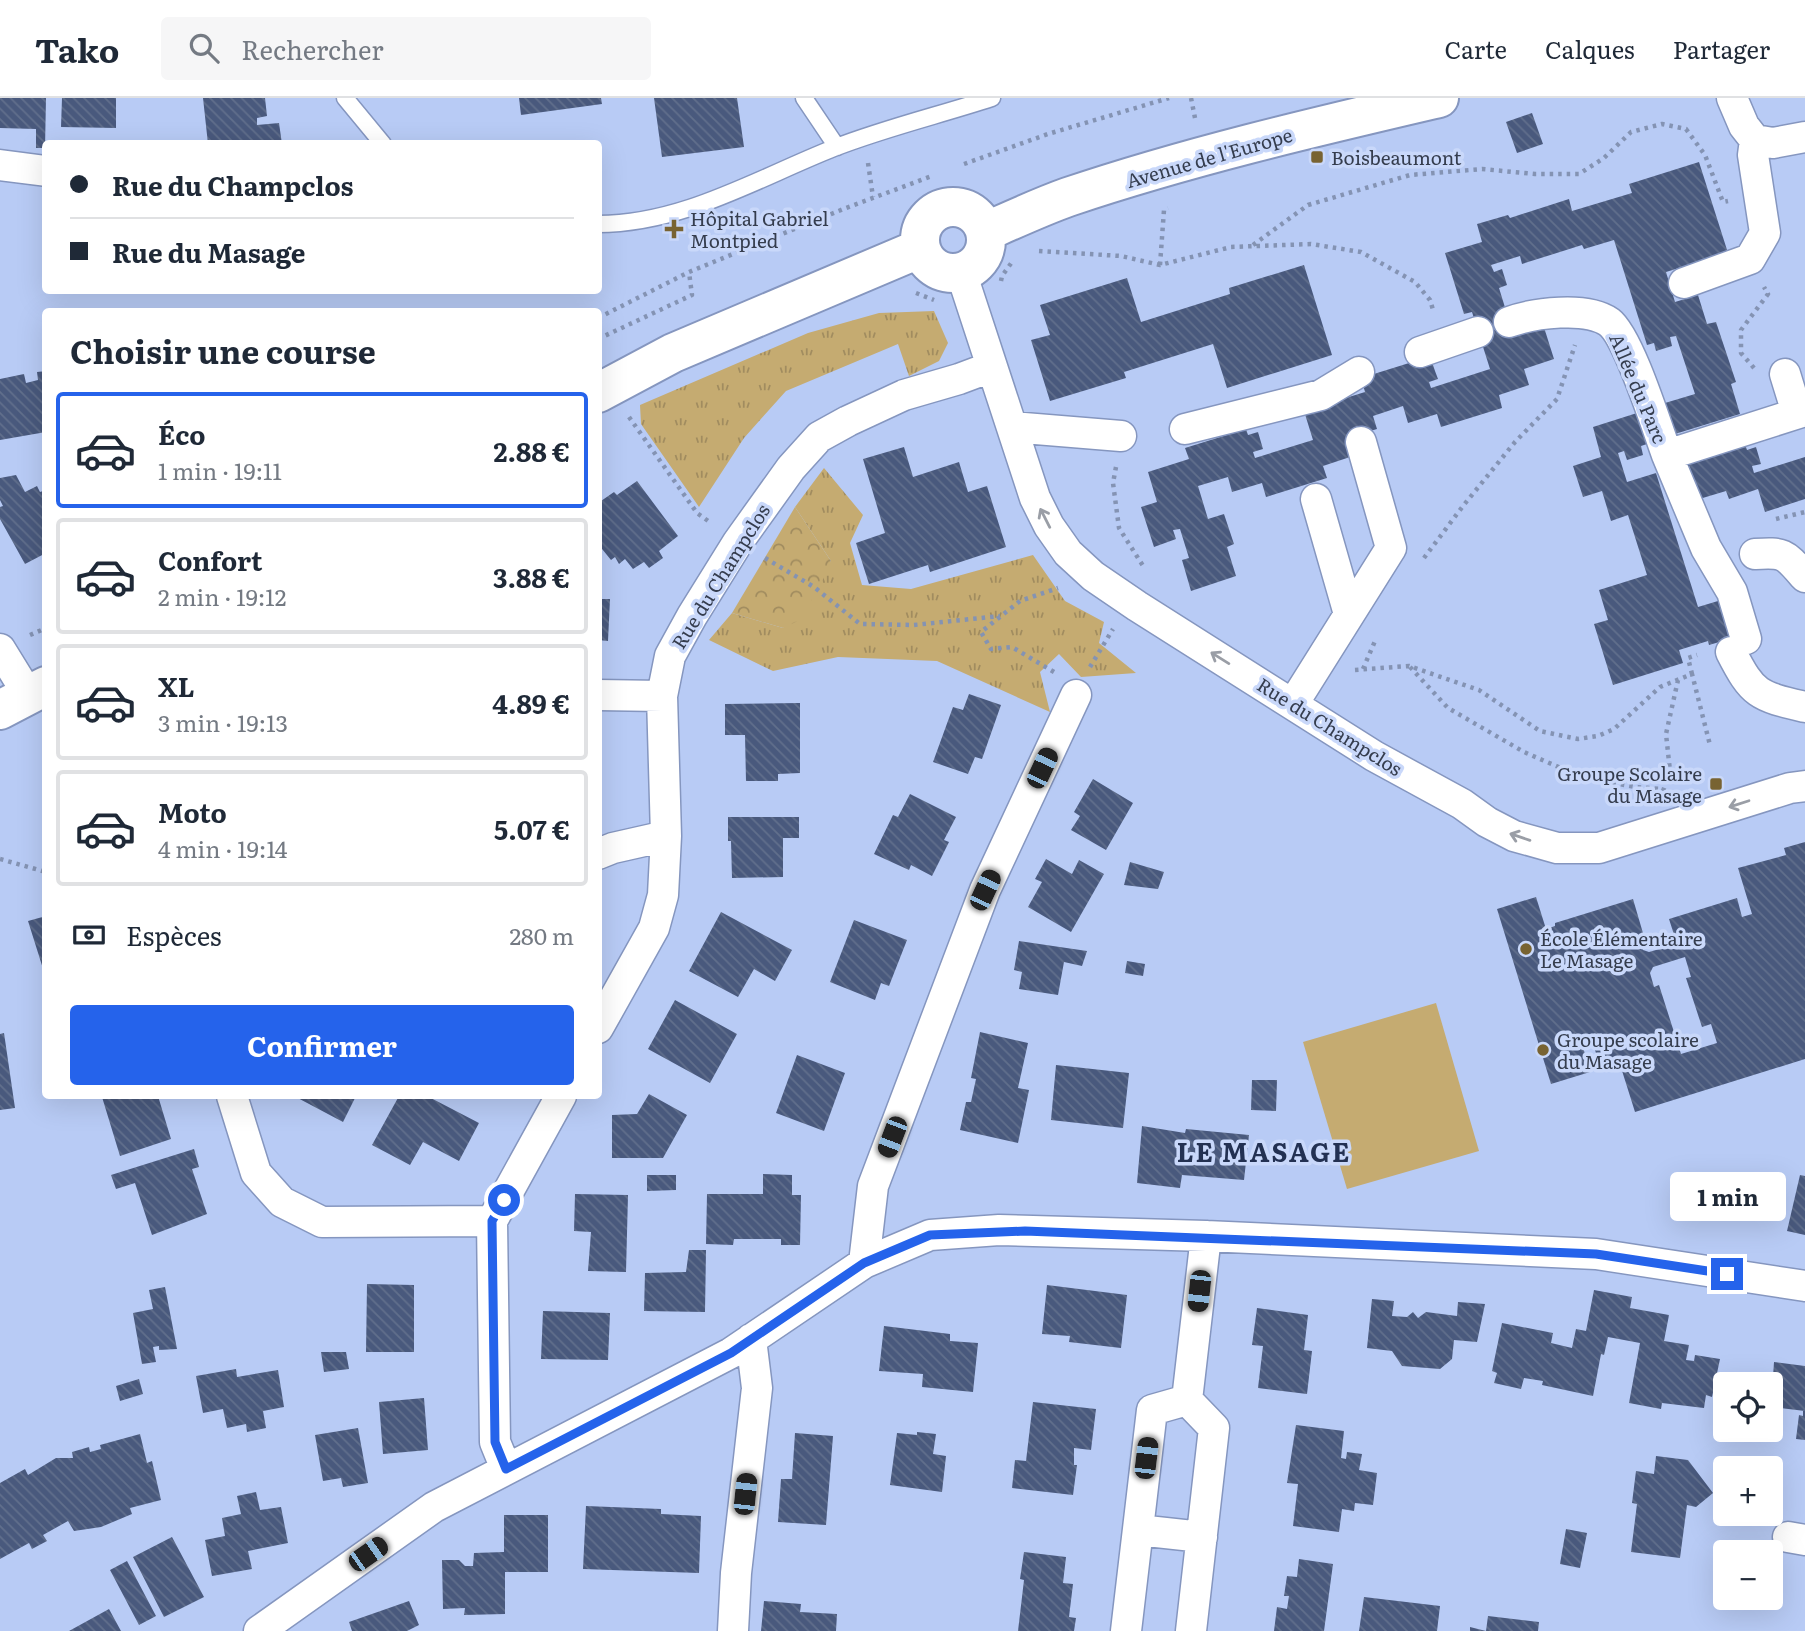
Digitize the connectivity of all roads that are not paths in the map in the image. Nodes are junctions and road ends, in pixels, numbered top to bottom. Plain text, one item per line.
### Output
1 (345, 98) edge
2 (804, 98) edge
3 (992, 98) edge
4 (1439, 98) edge
5 (1732, 98) edge
6 (1805, 137) edge
7 (380, 140) edge
8 (1755, 140) junction
9 (837, 147) junction
10 (0, 165) edge
11 (42, 170) edge
12 (602, 224) edge
13 (985, 232) junction
14 (921, 248) junction
15 (961, 272) junction
16 (1684, 283) dead end
17 (1509, 322) dead end
18 (1478, 332) dead end
19 (1432, 348) road end
20 (991, 367) junction
21 (1359, 372) dead end
22 (1785, 374) dead end
23 (604, 390) edge
24 (1801, 412) edge
25 (1012, 426) junction
26 (1185, 429) dead end
27 (1121, 436) road end
28 (1362, 442) dead end
29 (1667, 454) junction
30 (1316, 499) dead end
31 (1755, 554) dead end
32 (1805, 577) edge
33 (1349, 614) junction
34 (0, 649) edge
35 (1071, 684) road end
36 (1300, 692) junction
37 (602, 695) edge
38 (662, 696) junction
39 (25, 697) edge
40 (1805, 707) edge
41 (1805, 786) edge
42 (666, 836) junction
43 (602, 852) edge
44 (602, 1021) edge
45 (233, 1099) edge
46 (559, 1099) edge
47 (492, 1221) junction
48 (1206, 1237) junction
49 (864, 1263) junction
50 (1805, 1286) edge
51 (751, 1339) junction
52 (1187, 1400) junction
53 (506, 1469) junction
54 (1138, 1530) junction
55 (1202, 1537) junction
56 (259, 1631) edge
57 (733, 1631) edge
58 (1126, 1631) edge
59 (1191, 1631) edge

1 - 7 lane
2 - 9 lane
3 - 9 lane
4 - 13 main road, Avenue de l'Europe
5 - 8 street
6 - 8 street
8 - 16 street
9 - 12 lane
10 - 11 street
13 - 14 main road
13 - 15 main road
14 - 15 main road
14 - 23 main road
15 - 20 street, Rue du Champclos
17 - 29 street, Allée du Parc
18 - 19 street
20 - 25 street, Rue du Champclos
20 - 38 street, Rue du Champclos
21 - 26 street
22 - 24 street
24 - 29 street, Allée du Parc
25 - 27 street
36 -> 25 street, Rue du Champclos
28 - 33 street
29 - 40 street
30 - 33 street
31 - 32 street
33 - 36 street
34 - 39 street
35 - 49 street
41 -> 36 street, Rue du Champclos
37 - 38 street
38 - 42 street, Rue du Champclos
42 - 43 street
42 - 44 street, Rue du Champclos
45 - 47 street
46 - 47 street
47 - 53 street
48 - 49 street
48 - 50 street
48 - 52 street
49 - 51 street
51 - 53 street
51 - 57 street
52 - 54 street
52 - 55 street
53 - 56 street
54 - 55 street
54 - 58 street
55 - 59 street

